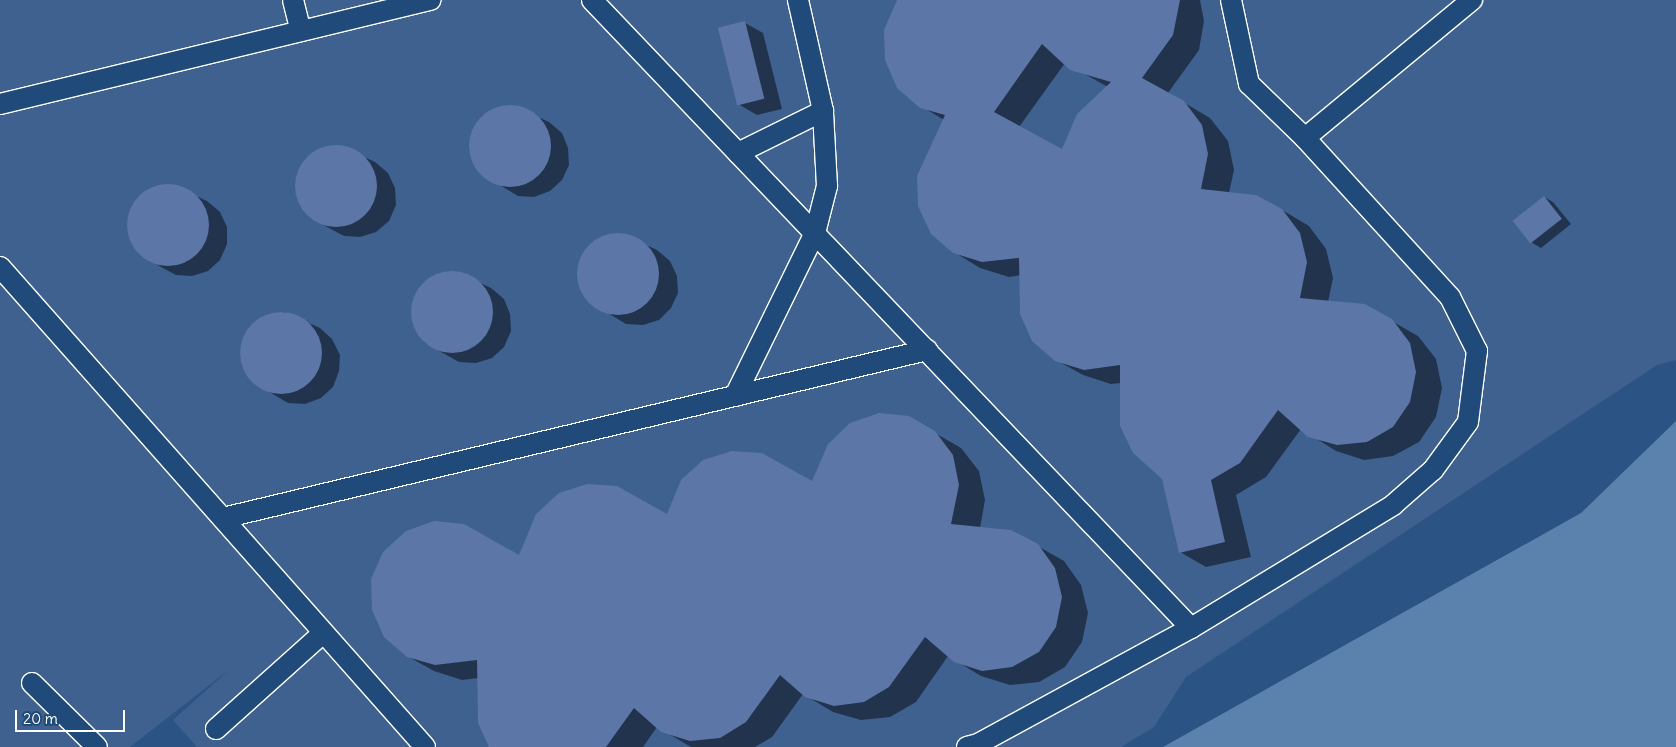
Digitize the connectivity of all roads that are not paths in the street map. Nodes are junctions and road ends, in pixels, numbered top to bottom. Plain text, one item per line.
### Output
1 (293, 0) edge
2 (431, 0) edge
3 (592, 0) edge
4 (798, 0) edge
5 (1231, 0) edge
6 (1472, 0) edge
7 (301, 31) junction
8 (0, 104) edge
9 (823, 111) junction
10 (1304, 138) junction
11 (738, 152) junction
12 (815, 233) junction
13 (0, 267) edge
14 (927, 350) junction
15 (735, 396) junction
16 (223, 518) junction
17 (1191, 628) junction
18 (323, 633) junction
19 (32, 683) dead end
20 (216, 729) dead end
21 (97, 747) edge
22 (425, 747) edge
23 (967, 747) edge

1 - 7 lane
2 - 7 lane
3 - 11 lane
4 - 9 lane
5 - 10 lane
6 - 10 lane
7 - 8 lane
9 - 11 lane
9 - 12 lane
10 - 17 lane
11 - 12 lane
12 - 14 lane
12 - 15 lane
13 - 16 lane
14 - 15 lane
14 - 17 lane
15 - 16 lane
16 - 18 lane
17 - 23 lane
18 - 20 lane
18 - 22 lane
19 - 21 lane

